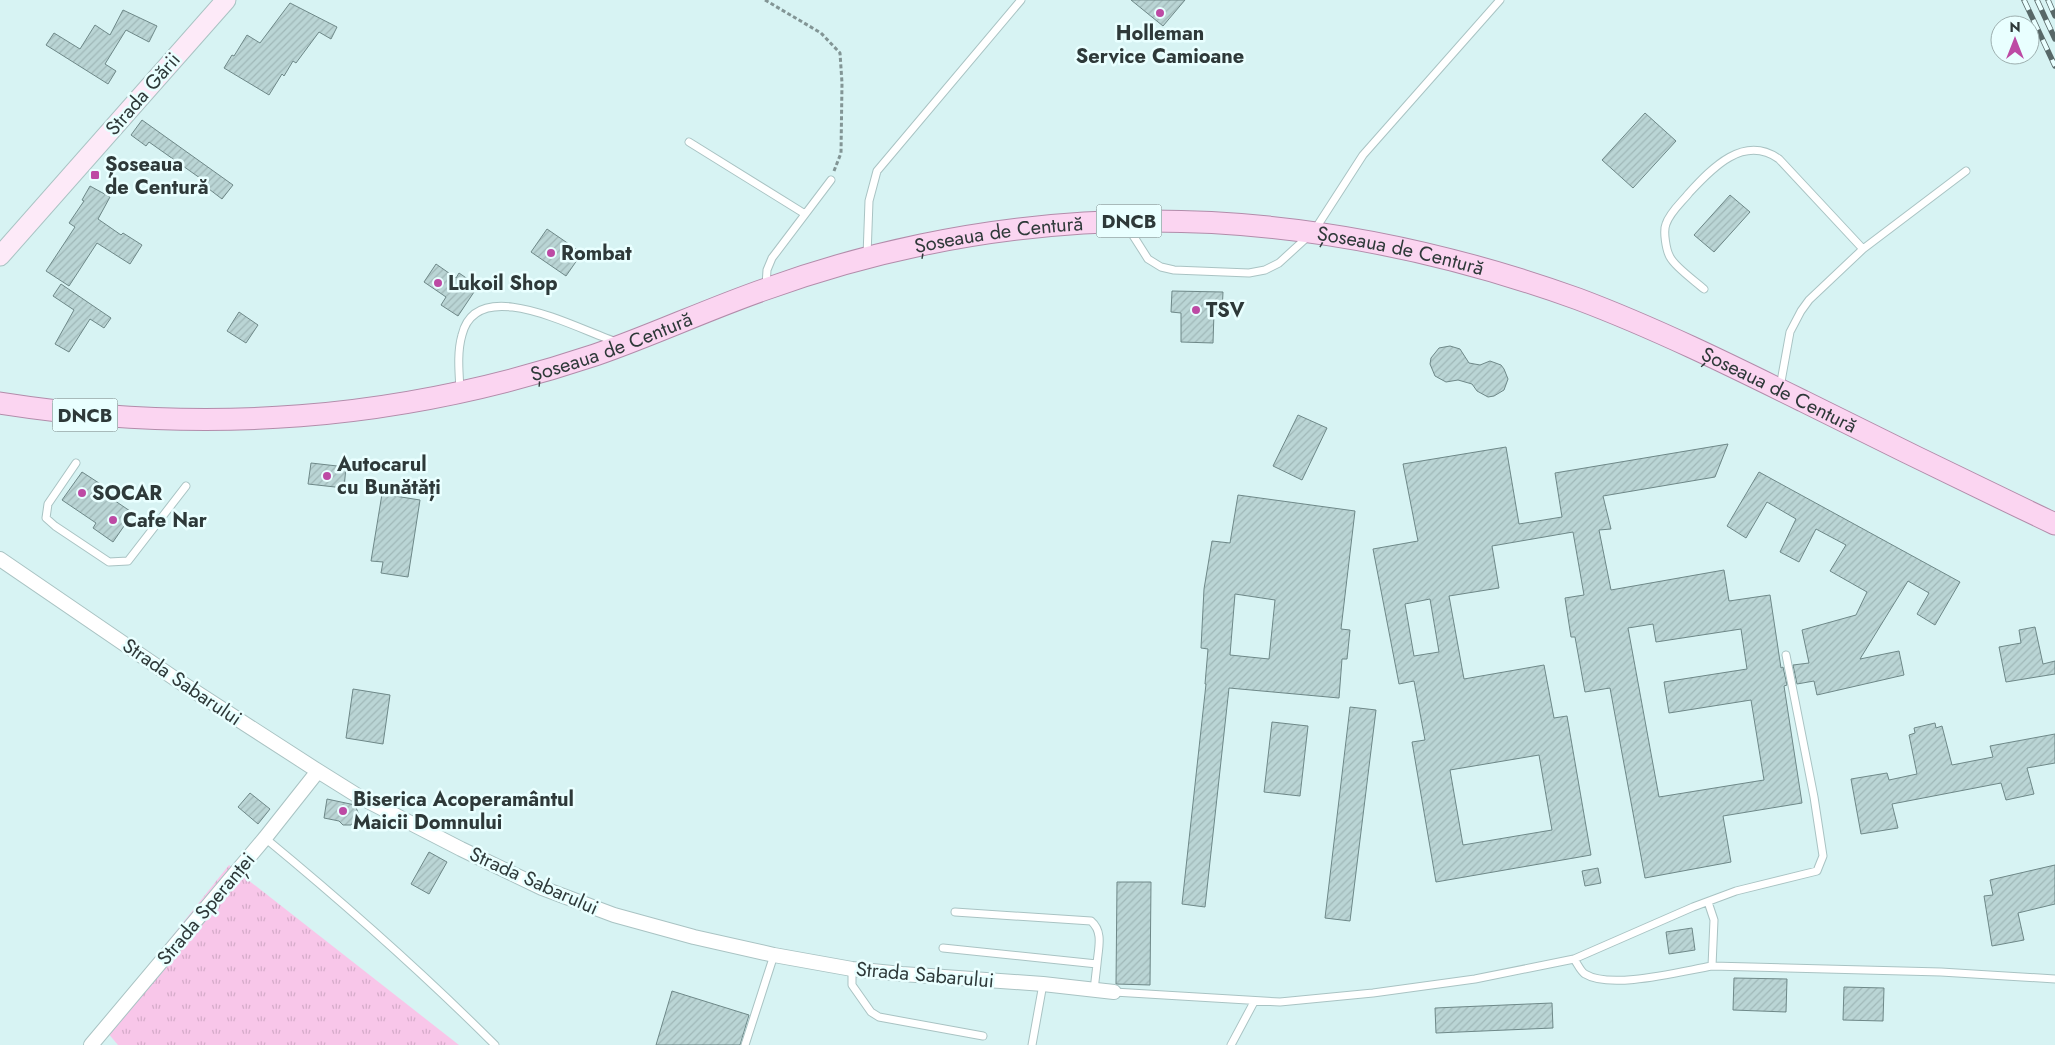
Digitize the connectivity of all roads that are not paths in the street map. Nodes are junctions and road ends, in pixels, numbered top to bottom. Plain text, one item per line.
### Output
1 (226, 0) edge
2 (1021, 0) edge
3 (1500, 0) edge
4 (689, 142) dead end
5 (1966, 171) dead end
6 (831, 180) road end
7 (804, 214) junction
8 (1124, 221) junction
9 (1314, 231) junction
10 (1863, 249) junction
11 (0, 256) edge
12 (867, 258) junction
13 (1704, 288) dead end
14 (766, 289) junction
15 (624, 344) junction
16 (1779, 389) junction
17 (460, 392) junction
18 (0, 402) edge
19 (76, 463) dead end
20 (186, 486) dead end
21 (2055, 524) edge
22 (0, 559) edge
23 (1786, 655) dead end
24 (318, 771) junction
25 (265, 838) junction
26 (1708, 902) junction
27 (955, 912) dead end
28 (943, 948) dead end
29 (774, 955) junction
30 (1574, 959) junction
31 (1097, 964) junction
32 (1712, 966) junction
33 (852, 969) junction
34 (2055, 979) edge
35 (1043, 984) junction
36 (1094, 990) junction
37 (1114, 992) joint
38 (1254, 1002) junction
39 (983, 1036) dead end
40 (91, 1045) edge
41 (496, 1045) edge
42 (745, 1045) edge
43 (1032, 1045) edge
44 (1230, 1045) edge

1 - 11 street, Strada Gării
2 - 12 lane
3 - 9 lane
4 - 7 lane
5 - 10 lane
6 - 7 lane
7 - 14 lane
8 - 9 main road, Șoseaua de Centură / DNCB
8 - 9 lane
8 - 12 main road, Șoseaua de Centură / DNCB
9 - 16 main road, Șoseaua de Centură / DNCB
10 - 13 lane
10 - 16 lane
12 - 14 main road, Șoseaua de Centură / DNCB
14 - 15 main road, Șoseaua de Centură / DNCB
15 - 17 main road, Șoseaua de Centură / DNCB
15 - 17 lane
16 - 21 main road, Șoseaua de Centură / DNCB
17 - 18 main road, Șoseaua de Centură / DNCB
19 - 20 lane
22 - 24 street, Strada Sabarului
23 - 26 lane
24 - 25 street, Strada Speranței
24 - 29 street, Strada Sabarului
25 - 40 street, Strada Speranței
25 - 41 lane
26 - 30 lane
26 - 32 lane
27 - 31 lane
28 - 31 lane
29 - 33 street, Strada Sabarului
29 - 42 lane
30 - 32 lane
30 - 38 lane
31 - 36 lane
32 - 34 lane
33 - 35 street, Strada Sabarului
33 - 39 lane
35 - 36 street, Strada Sabarului
35 - 43 lane
36 - 37 street, Strada Sabarului
37 - 38 lane
38 - 44 lane

